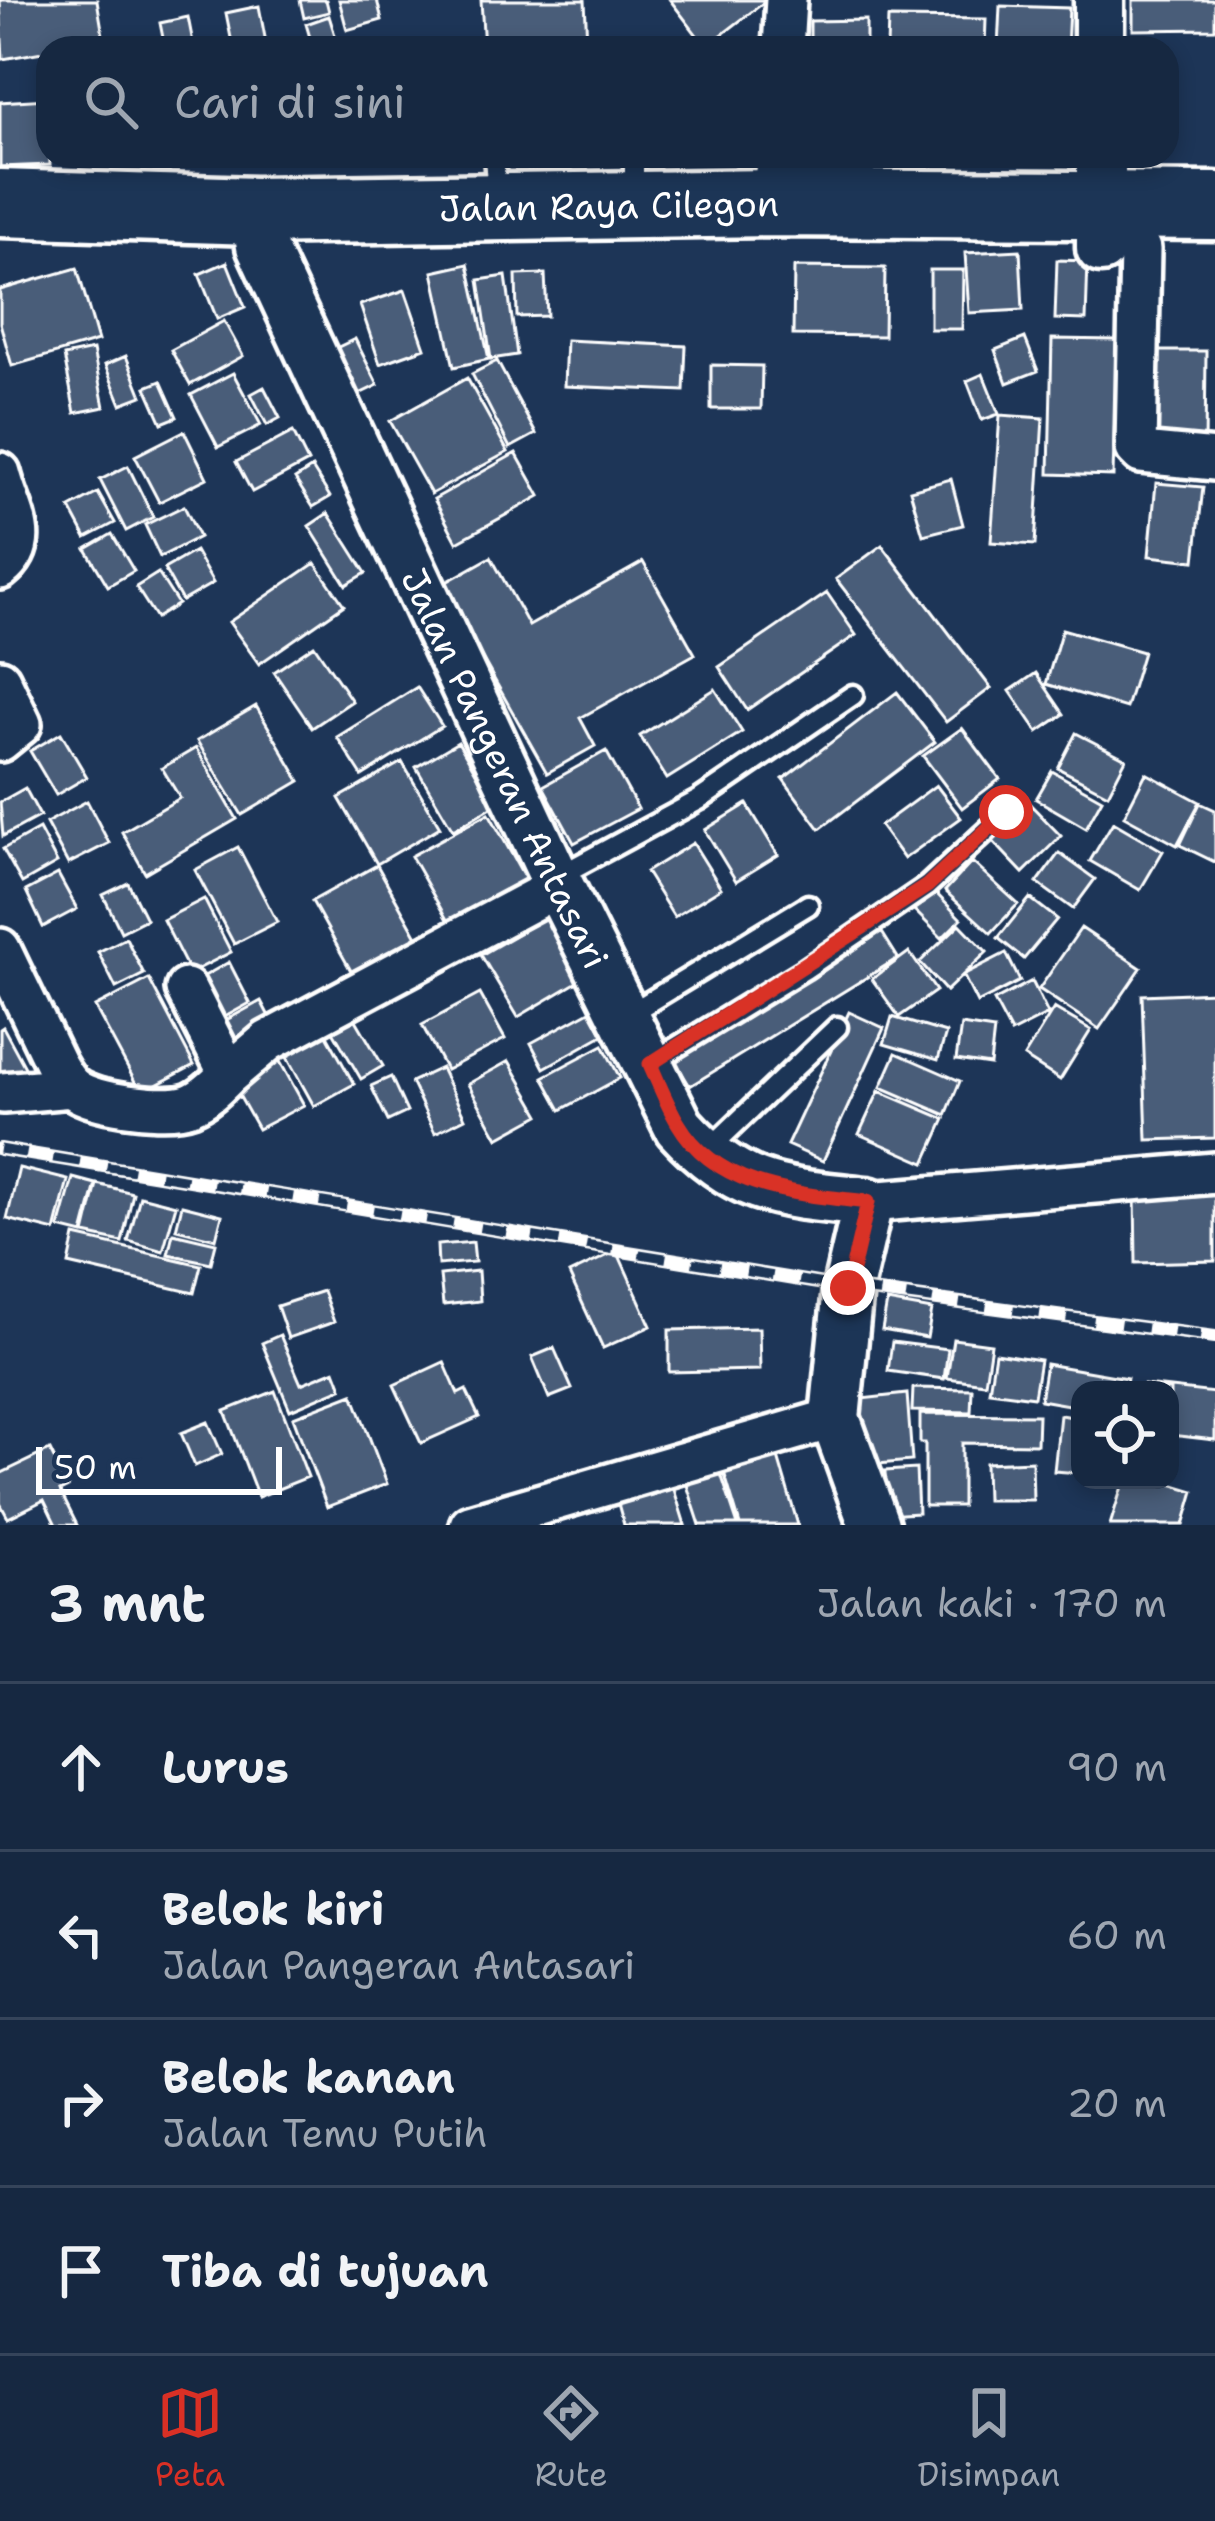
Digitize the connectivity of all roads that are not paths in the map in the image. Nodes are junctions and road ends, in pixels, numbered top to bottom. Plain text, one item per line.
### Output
1 (786, 0) edge
2 (1099, 0) edge
3 (784, 36) edge
4 (1099, 36) edge
5 (774, 179) edge
6 (634, 180) edge
7 (496, 181) edge
8 (0, 203) edge
9 (1215, 206) edge
10 (1111, 215) edge
11 (258, 228) junction
12 (0, 238) edge
13 (1215, 250) edge
14 (1215, 460) edge
15 (0, 473) edge
16 (0, 569) edge
17 (0, 680) edge
18 (853, 694) dead end
19 (0, 741) edge
20 (1006, 812) dead end
21 (557, 882) junction
22 (808, 905) dead end
23 (0, 950) edge
24 (186, 988) dead end
25 (626, 1016) junction
26 (837, 1027) dead end
27 (650, 1064) junction
28 (229, 1075) junction
29 (71, 1087) junction
30 (3, 1093) dead end
31 (703, 1154) junction
32 (1215, 1173) edge
33 (868, 1202) junction
34 (835, 1418) junction
35 (470, 1525) edge
36 (874, 1525) edge

1 - 3 street
2 - 4 street
5 - 6 highway, Jalan Raya Cilegon
5 - 10 highway, Jalan Raya Cilegon
6 - 7 highway, Jalan Raya Cilegon
7 - 11 highway, Jalan Raya Cilegon
8 - 11 highway, Jalan Raya Cilegon
9 - 10 highway, Jalan Raya Cilegon
10 - 11 highway, Jalan Raya Cilegon
10 - 13 highway, Jalan Raya Cilegon
10 - 14 street
11 - 12 highway, Jalan Raya Cilegon
11 - 21 street, Jalan Pangeran Antasari
15 - 16 street
17 - 19 street
18 - 21 lane
20 - 27 lane
21 - 25 street, Jalan Pangeran Antasari
21 - 28 street
22 - 25 lane
23 - 29 street
24 - 28 street
25 - 27 street, Jalan Pangeran Antasari
26 - 31 lane
27 - 31 street, Jalan Pangeran Antasari
28 - 29 street
29 - 30 street
31 - 33 street, Jalan Pangeran Antasari
32 - 33 street
33 - 34 street
34 - 35 street
34 - 36 street

